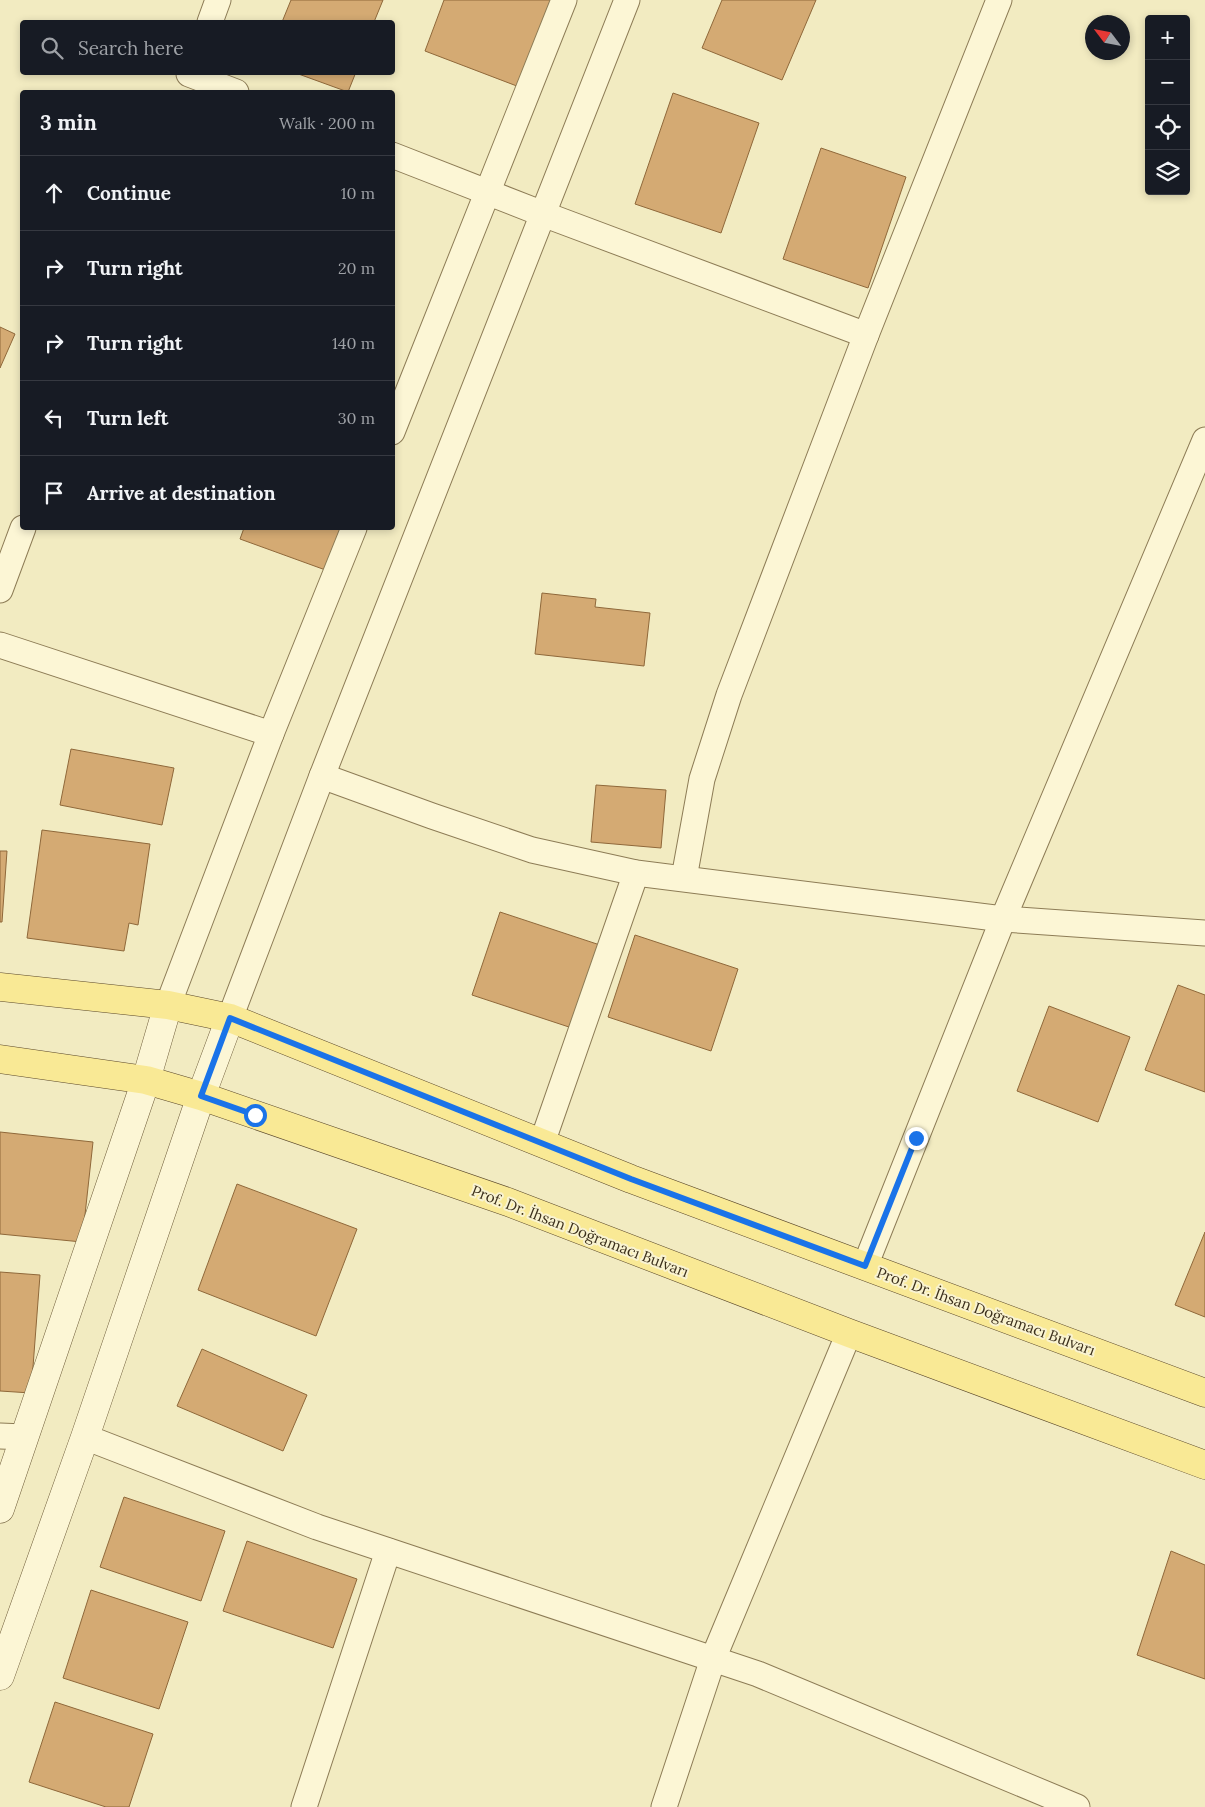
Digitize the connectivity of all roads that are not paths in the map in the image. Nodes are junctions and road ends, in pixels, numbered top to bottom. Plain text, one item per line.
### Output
1 (218, 0) edge
2 (564, 0) edge
3 (627, 0) edge
4 (999, 0) edge
5 (211, 20) edge
6 (187, 80) edge
7 (228, 90) edge
8 (395, 155) edge
9 (488, 192) junction
10 (543, 214) junction
11 (866, 335) junction
12 (395, 424) edge
13 (1205, 440) edge
14 (22, 530) edge
15 (353, 530) edge
16 (0, 590) edge
17 (0, 645) edge
18 (271, 734) junction
19 (322, 776) junction
20 (636, 873) junction
21 (684, 878) junction
22 (1003, 919) junction
23 (1205, 932) edge
24 (0, 987) edge
25 (168, 1005) junction
26 (230, 1018) junction
27 (0, 1059) edge
28 (146, 1080) junction
29 (201, 1096) junction
30 (542, 1143) junction
31 (865, 1266) junction
32 (849, 1333) junction
33 (1205, 1393) edge
34 (12, 1437) edge
35 (85, 1437) junction
36 (1205, 1465) edge
37 (0, 1509) edge
38 (388, 1551) junction
39 (713, 1659) junction
40 (0, 1676) edge
41 (304, 1807) edge
42 (664, 1807) edge
43 (1078, 1807) edge

1 - 5 street
2 - 9 street
3 - 10 street
4 - 11 street
6 - 7 street
8 - 9 street
9 - 10 street
9 - 12 street
10 - 11 street
10 - 19 street
11 - 21 street
13 - 22 street
14 - 16 street
15 - 18 street
17 - 18 street
18 - 25 street
19 - 20 street
19 - 26 street
20 - 21 street
20 - 30 street
21 - 22 street
22 - 23 street
22 - 31 street
24 - 25 main road, Prof. Dr. İhsan Doğramacı Bulvarı
25 - 26 main road, Prof. Dr. İhsan Doğramacı Bulvarı
25 - 28 street
26 - 29 street
26 - 30 main road, Prof. Dr. İhsan Doğramacı Bulvarı
27 - 28 main road, Prof. Dr. İhsan Doğramacı Bulvarı
28 - 29 main road, Prof. Dr. İhsan Doğramacı Bulvarı
28 - 34 street
29 - 32 main road, Prof. Dr. İhsan Doğramacı Bulvarı
29 - 35 street
30 - 31 main road, Prof. Dr. İhsan Doğramacı Bulvarı
31 - 33 main road, Prof. Dr. İhsan Doğramacı Bulvarı
32 - 36 main road, Prof. Dr. İhsan Doğramacı Bulvarı
32 - 39 street
34 - 37 street
35 - 38 street
35 - 40 street
38 - 39 street
38 - 41 street
39 - 42 street
39 - 43 street

